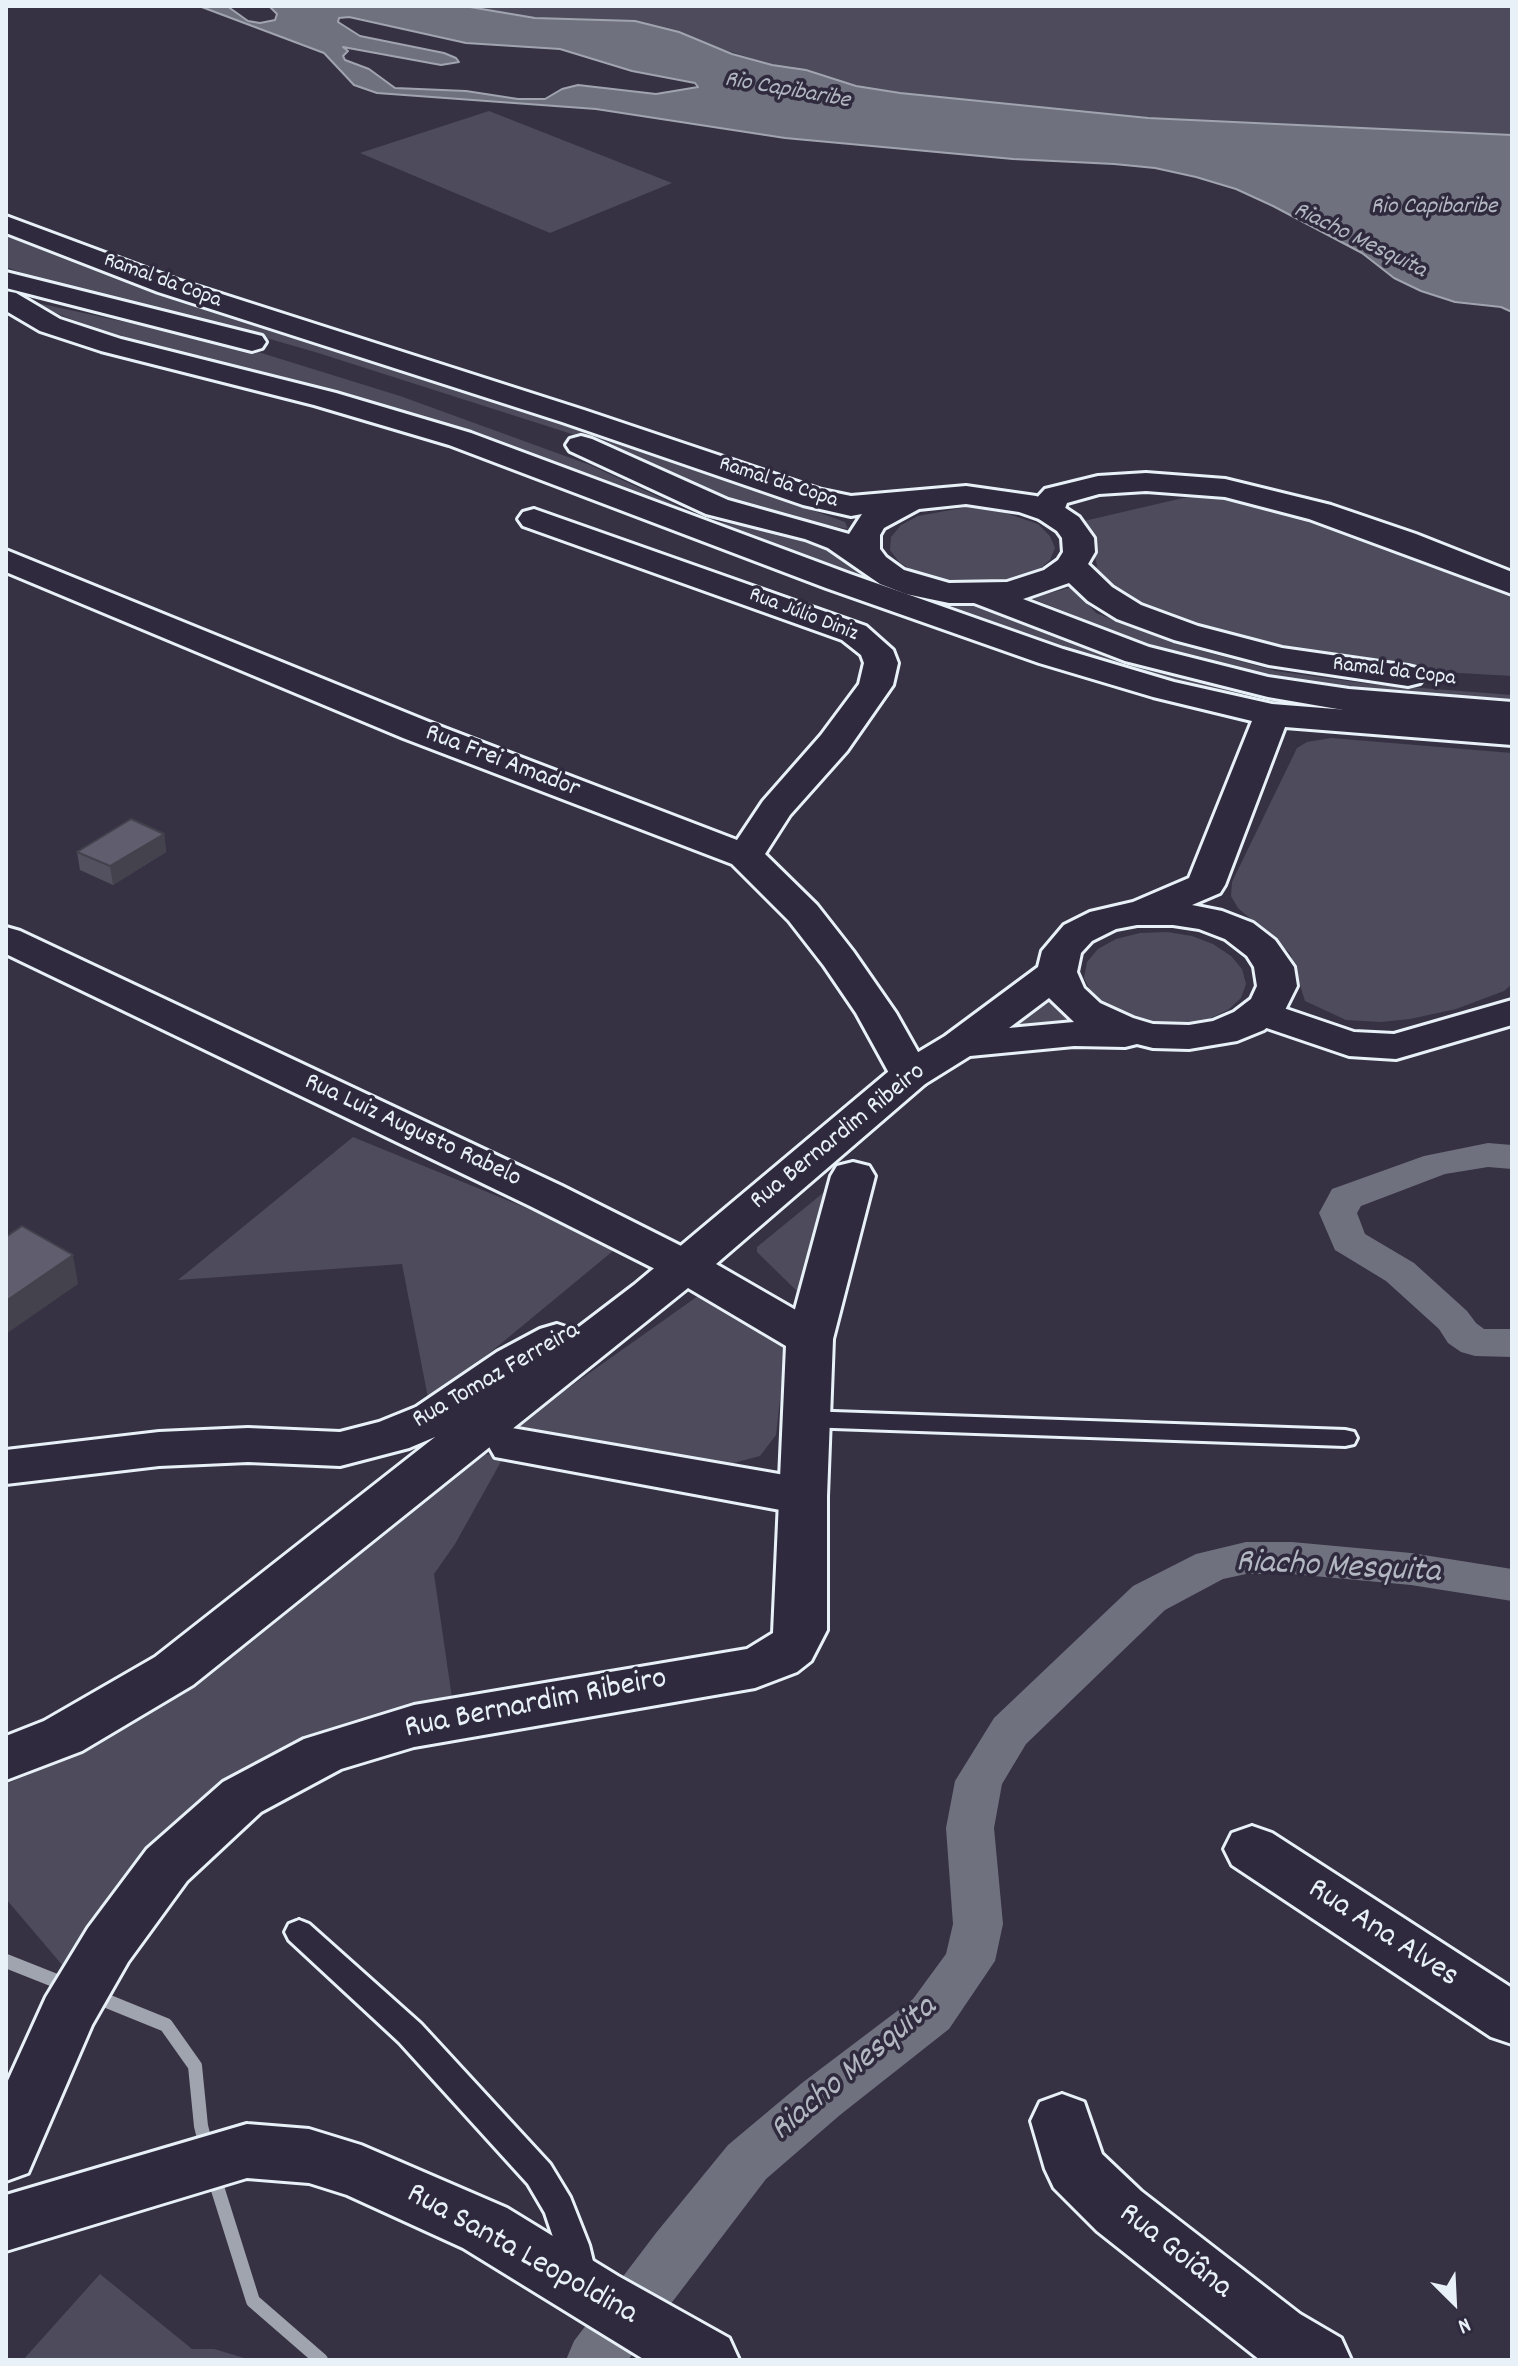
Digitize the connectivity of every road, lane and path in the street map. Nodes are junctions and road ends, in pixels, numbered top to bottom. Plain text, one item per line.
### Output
1 (6, 224) edge
2 (6, 280) edge
3 (6, 299) edge
4 (907, 503) junction
5 (1050, 512) junction
6 (534, 519) dead end
7 (6, 560) edge
8 (874, 564) junction
9 (1071, 566) junction
10 (1512, 584) edge
11 (907, 594) junction
12 (982, 594) junction
13 (1512, 685) edge
14 (1512, 713) edge
15 (1272, 715) junction
16 (1512, 734) edge
17 (745, 856) junction
18 (1206, 885) junction
19 (1137, 913) junction
20 (1239, 931) junction
21 (6, 939) edge
22 (1057, 972) junction
23 (1260, 1012) junction
24 (1512, 1012) edge
25 (1153, 1036) junction
26 (960, 1045) junction
27 (910, 1075) junction
28 (853, 1176) dead end
29 (668, 1281) junction
30 (810, 1339) junction
31 (805, 1419) junction
32 (1345, 1438) dead end
33 (512, 1445) dead end
34 (340, 1449) junction
35 (6, 1467) edge
36 (398, 1491) junction
37 (802, 1496) junction
38 (6, 1759) edge
39 (1252, 1849) dead end
40 (299, 1932) dead end
41 (1512, 2019) edge
42 (1062, 2121) dead end
43 (6, 2154) edge
44 (6, 2223) edge
45 (589, 2294) junction
46 (682, 2345) edge
47 (1318, 2360) edge

1 - 4 street, Ramal da Copa
2 - 8 street, Ramal da Copa
3 - 11 street
4 - 5 street, Ramal da Copa
4 - 8 street
5 - 9 street, Ramal da Copa
5 - 10 street
6 - 17 street, Rua Júlio Diniz
7 - 17 street, Rua Frei Amador
8 - 11 street, Ramal da Copa
9 - 12 street
9 - 13 street, Ramal da Copa
11 - 12 street
11 - 15 street
12 - 14 street, Ramal da Copa
15 - 16 street
15 - 18 street
17 - 27 street, Rua Frei Amador
18 - 19 street
18 - 20 street
19 - 20 street
19 - 22 street
20 - 23 street
21 - 29 street, Rua Luiz Augusto Rabelo
22 - 25 street
22 - 26 street, Rua Bernardim Ribeiro
23 - 24 street
23 - 25 street
25 - 26 street, Rua Bernardim Ribeiro
26 - 27 street, Rua Bernardim Ribeiro
27 - 29 street, Rua Bernardim Ribeiro
28 - 30 street, Rua Bernardim Ribeiro
29 - 30 street, Rua Luiz Augusto Rabelo
29 - 34 street, Rua Tomaz Ferreira
29 - 36 street
30 - 31 street, Rua Bernardim Ribeiro
31 - 32 lane
31 - 37 street, Rua Bernardim Ribeiro
33 - 37 street
34 - 35 street, Rua Tomaz Ferreira
34 - 36 street
36 - 38 street
37 - 43 street, Rua Bernardim Ribeiro
39 - 41 street, Rua Ana Alves
40 - 45 lane
42 - 47 street, Rua Goiâna
44 - 45 street, Rua Santa Leopoldina
45 - 46 street, Rua Santa Leopoldina

